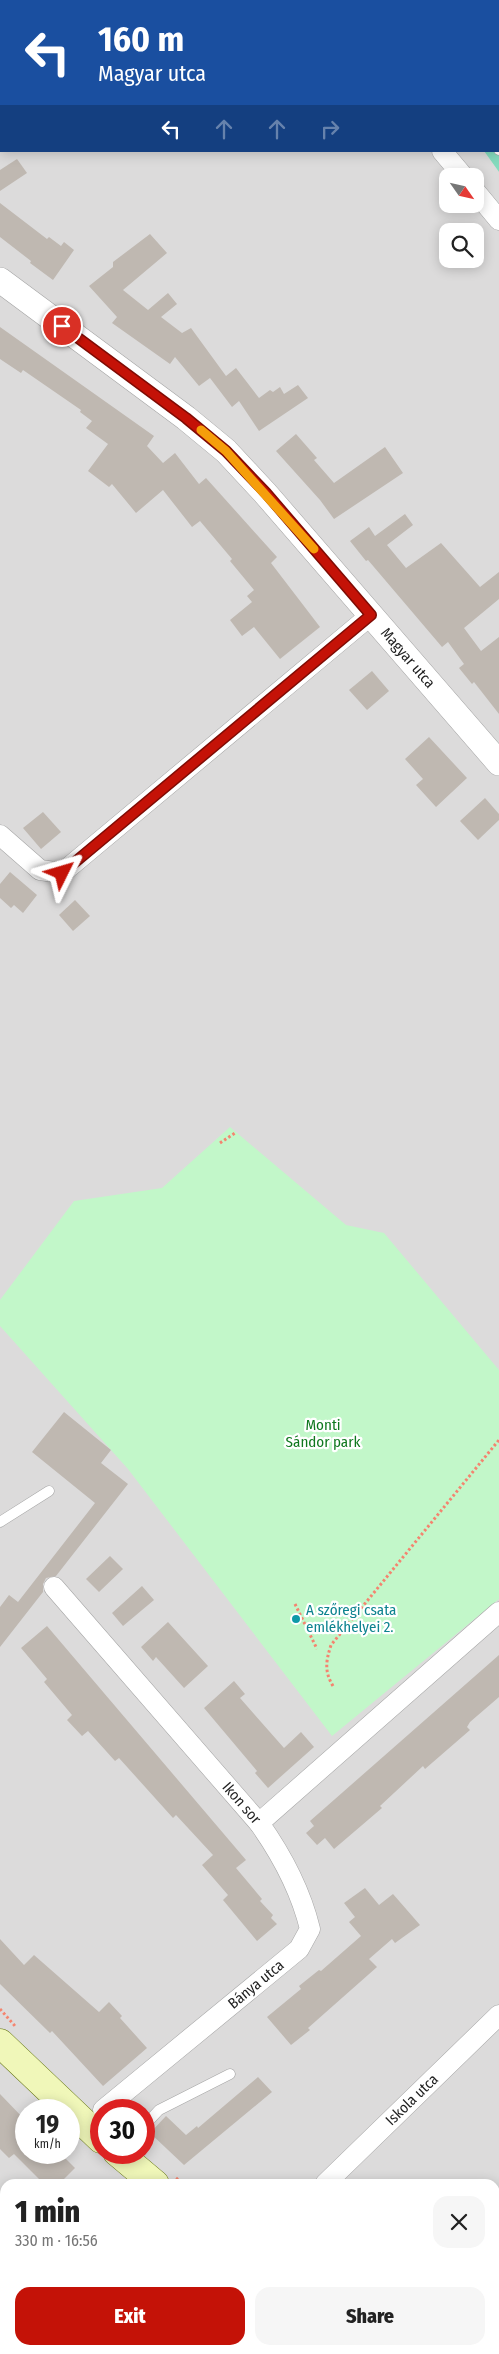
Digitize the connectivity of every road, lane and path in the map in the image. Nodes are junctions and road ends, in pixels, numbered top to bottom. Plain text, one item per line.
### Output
1 (443, 152) edge
2 (456, 168) edge
3 (484, 202) edge
4 (499, 220) edge
5 (0, 280) edge
6 (371, 615) junction
7 (499, 764) edge
8 (0, 836) edge
9 (235, 1133) dead end
10 (220, 1143) dead end
11 (499, 1440) edge
12 (49, 1491) dead end
13 (0, 1522) edge
14 (54, 1586) dead end
15 (295, 1604) dead end
16 (499, 1612) edge
17 (317, 1649) dead end
18 (333, 1686) dead end
19 (259, 1824) junction
20 (499, 2015) edge
21 (0, 2043) edge
22 (230, 2074) dead end
23 (142, 2099) edge
24 (155, 2114) edge
25 (90, 2120) edge
26 (135, 2164) edge
27 (150, 2179) edge
28 (330, 2179) edge

1 - 2 street
3 - 4 street
5 - 6 street, Magyar utca
6 - 7 street, Magyar utca
6 - 8 street
9 - 10 path
11 - 18 path
12 - 13 lane
14 - 19 street, Ikon sor
15 - 17 path
16 - 19 street, Ikon sor
19 - 23 street, Bánya utca
20 - 28 street, Iskola utca
21 - 25 main road
22 - 24 lane
26 - 27 main road

